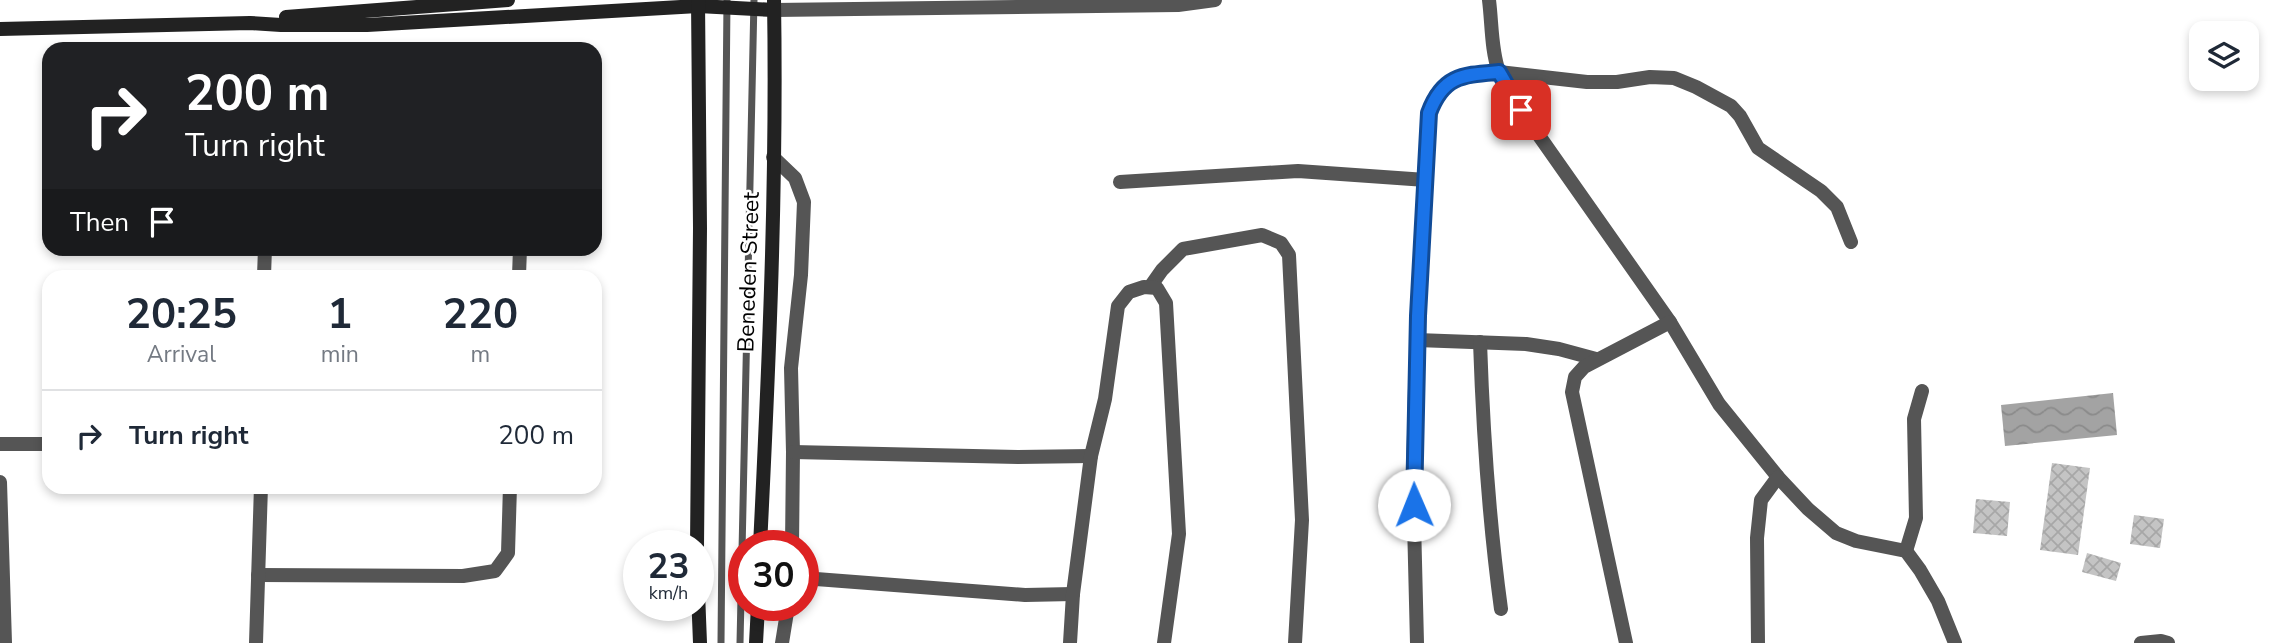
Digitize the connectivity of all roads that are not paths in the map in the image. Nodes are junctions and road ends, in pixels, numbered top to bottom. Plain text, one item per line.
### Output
1 (509, 0) edge
2 (1215, 0) edge
3 (1489, 0) edge
4 (698, 3) edge
5 (727, 4) edge
6 (753, 4) edge
7 (774, 5) edge
8 (250, 23) junction
9 (0, 29) edge
10 (1499, 72) junction
11 (773, 157) junction
12 (1426, 180) junction
13 (1120, 182) dead end
14 (1851, 242) dead end
15 (1150, 287) junction
16 (1670, 322) junction
17 (1417, 340) junction
18 (1480, 342) junction
19 (1596, 359) junction
20 (1922, 391) dead end
21 (0, 444) edge
22 (42, 444) edge
23 (793, 452) junction
24 (1091, 456) junction
25 (1778, 477) junction
26 (0, 482) edge
27 (261, 494) edge
28 (510, 494) edge
29 (697, 530) edge
30 (761, 530) edge
31 (792, 530) edge
32 (1906, 551) junction
33 (258, 575) junction
34 (819, 579) edge
35 (1073, 594) junction
36 (1501, 609) dead end
37 (699, 621) edge
38 (757, 621) edge
39 (786, 621) edge
40 (5, 643) edge
41 (256, 643) edge
42 (700, 643) edge
43 (721, 643) edge
44 (740, 643) edge
45 (756, 643) edge
46 (782, 643) edge
47 (1070, 643) edge
48 (1164, 643) edge
49 (1295, 643) edge
50 (1417, 643) edge
51 (1626, 643) edge
52 (1758, 643) edge
53 (1955, 643) edge
54 (2141, 643) edge
55 (2168, 643) edge

1 - 8 main road
2 - 7 street
3 - 10 street
4 - 5 main road
4 - 8 main road
4 - 29 main road, Beneden Street
5 - 6 main road
5 - 43 lane
6 - 7 main road
6 - 44 lane
7 - 11 main road, Beneden Street
8 - 9 main road
10 - 12 street
10 - 14 street
10 - 16 street
11 - 23 street
11 - 30 main road, Beneden Street
12 - 13 street
12 - 17 street
15 - 24 street
15 - 48 street
15 - 49 street
16 - 19 street
16 - 25 street
17 - 18 street
17 - 50 street
18 - 19 street
18 - 36 street
19 - 51 street
20 - 32 street
21 - 22 street
23 - 24 street
23 - 31 street
24 - 35 street
25 - 32 street
25 - 52 street
26 - 40 street
27 - 33 street
28 - 33 street
32 - 53 street
33 - 41 street
34 - 35 street
35 - 47 street
37 - 42 main road
38 - 45 main road
39 - 46 street
54 - 55 street

